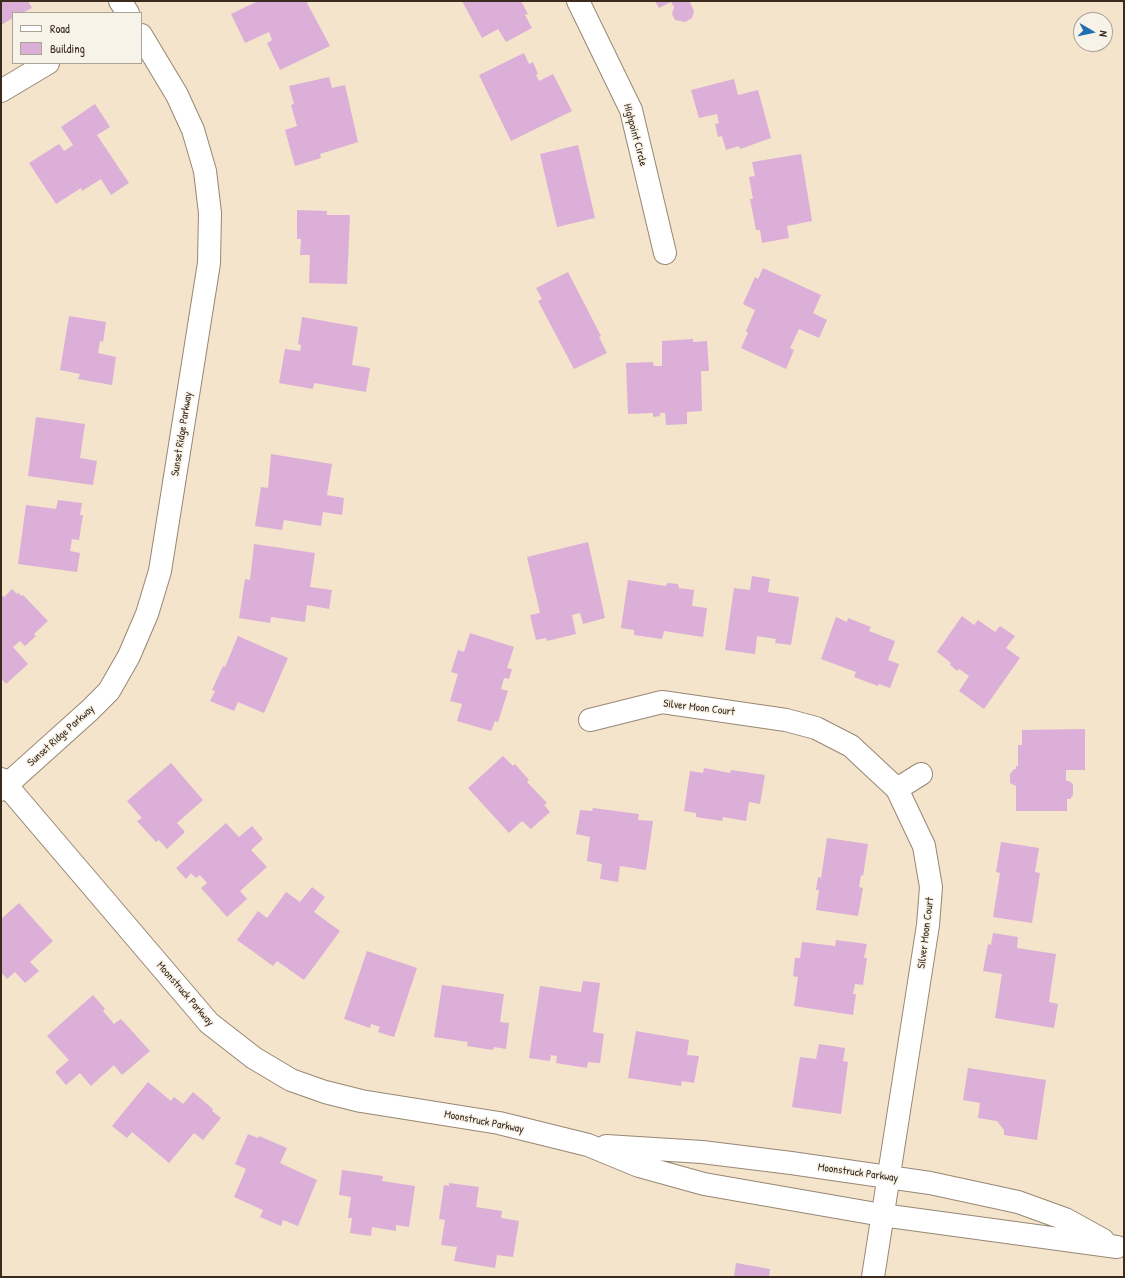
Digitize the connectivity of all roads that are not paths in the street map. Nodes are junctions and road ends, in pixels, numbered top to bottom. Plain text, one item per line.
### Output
1 (120, 1) edge
2 (578, 1) edge
3 (127, 12) edge
4 (142, 37) edge
5 (46, 64) edge
6 (1, 91) edge
7 (665, 253) dead end
8 (590, 720) dead end
9 (921, 774) dead end
10 (3, 785) edge
11 (897, 789) junction
12 (588, 1145) junction
13 (885, 1196) junction
14 (1120, 1248) edge
15 (873, 1277) edge

1 - 3 street
2 - 7 street, Highpoint Circle
4 - 10 street, Sunset Ridge Parkway
5 - 6 street
8 - 11 street, Silver Moon Court
9 - 11 street
10 - 12 street, Moonstruck Parkway
11 - 13 street, Silver Moon Court
12 - 13 street, Moonstruck Parkway
12 - 13 street, Moonstruck Parkway
13 - 14 street, Moonstruck Parkway
13 - 14 street, Moonstruck Parkway
13 - 15 street, Silver Moon Court

